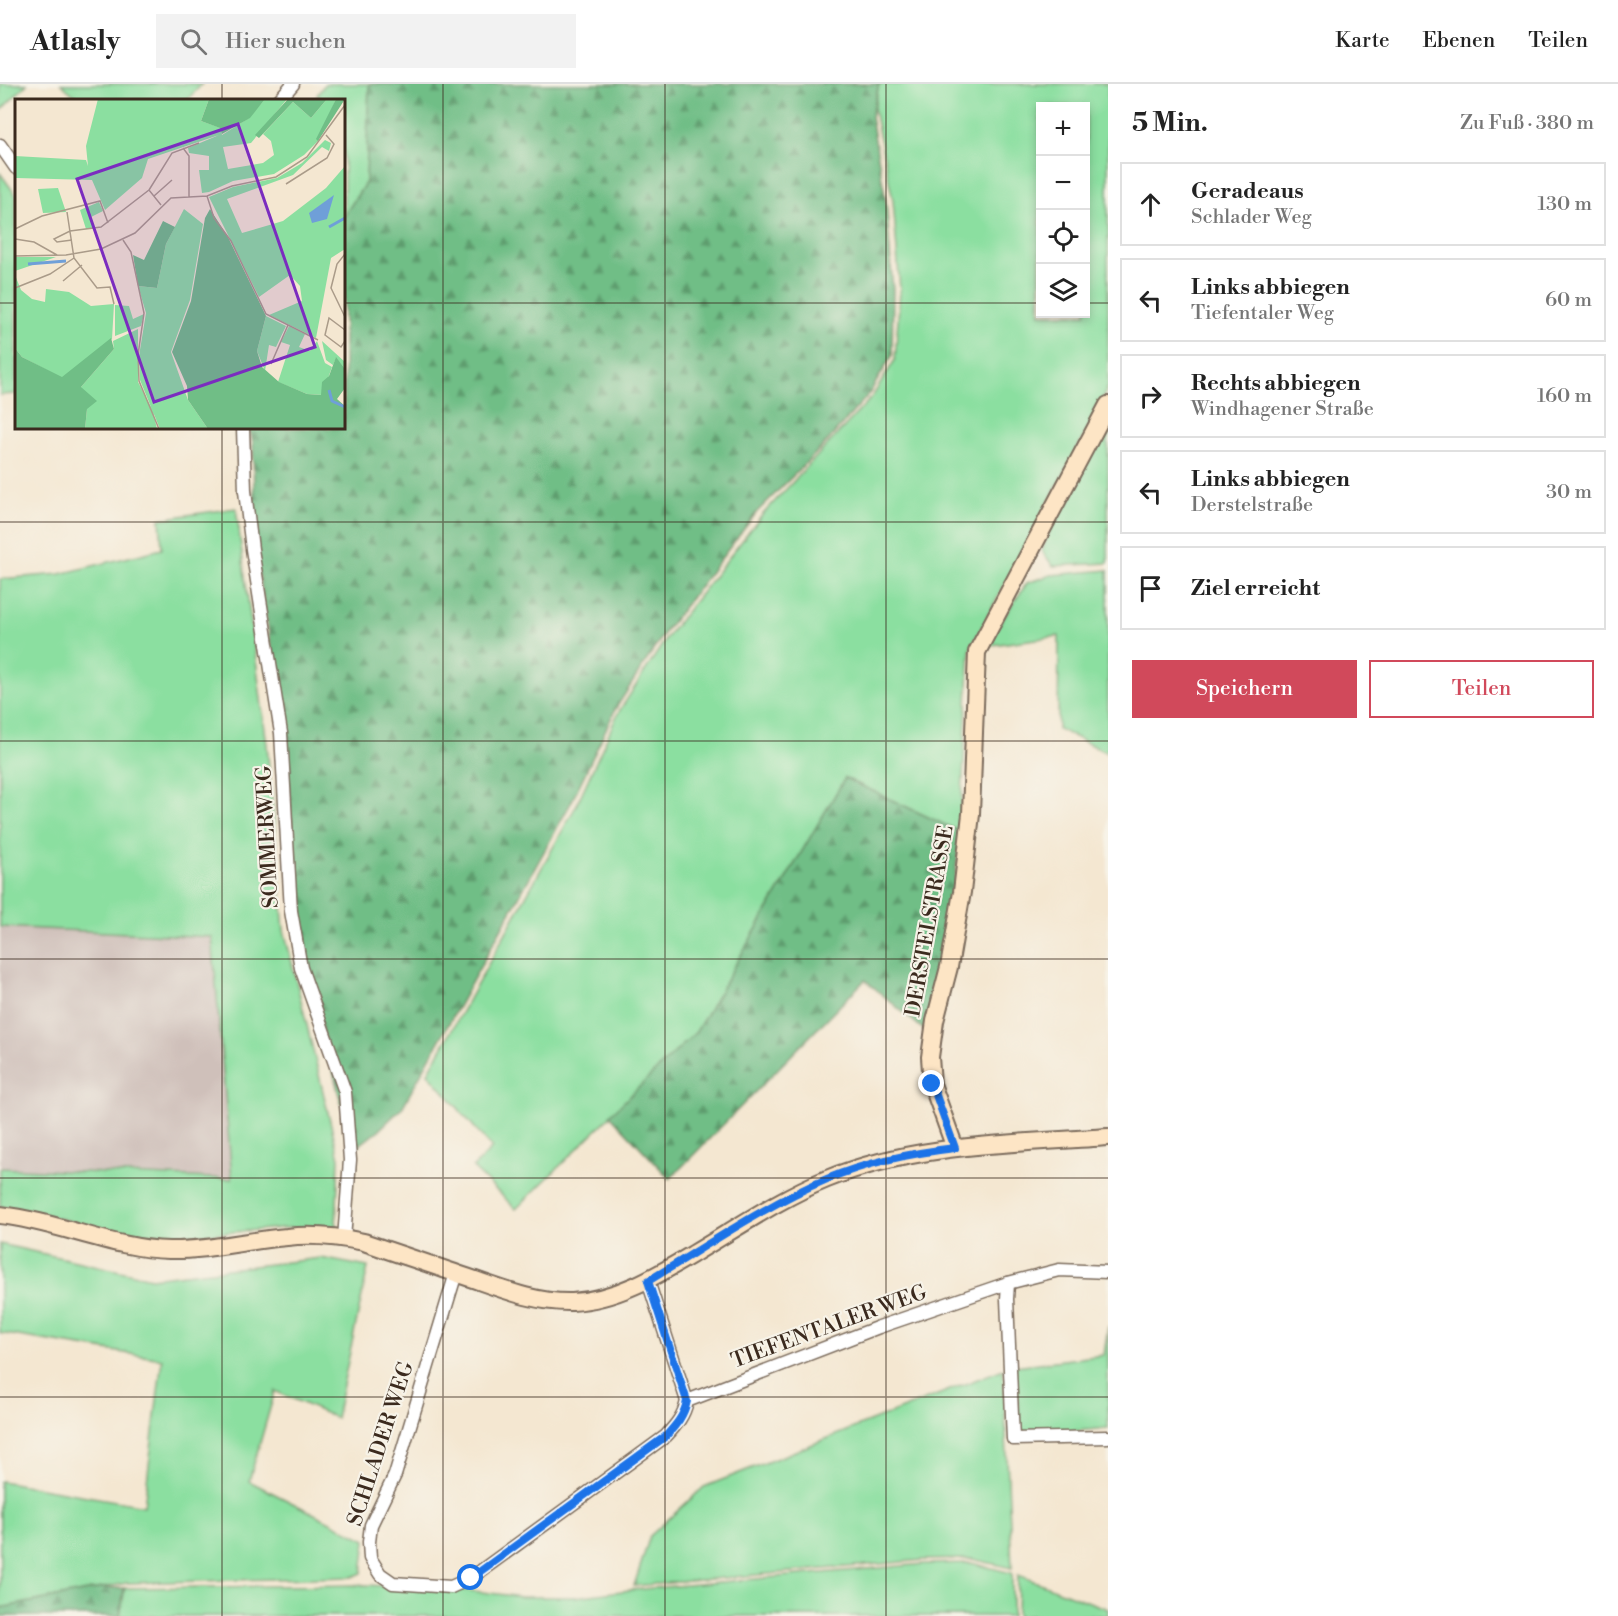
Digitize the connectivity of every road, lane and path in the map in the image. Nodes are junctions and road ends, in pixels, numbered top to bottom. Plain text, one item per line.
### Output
1 (293, 84) edge
2 (280, 99) edge
3 (0, 145) edge
4 (15, 167) edge
5 (1108, 405) edge
6 (243, 429) edge
7 (1108, 1137) edge
8 (955, 1148) junction
9 (0, 1215) edge
10 (344, 1239) junction
11 (1108, 1272) edge
12 (456, 1273) junction
13 (648, 1281) junction
14 (1008, 1283) junction
15 (687, 1401) junction
16 (1108, 1437) edge

1 - 2 street
3 - 4 street
5 - 8 main road, DERSTELSTRASSE
6 - 10 street, SOMMERWEG
7 - 8 main road
8 - 13 main road
9 - 10 main road
10 - 12 main road
11 - 14 street, TIEFENTALER WEG
12 - 13 main road
12 - 15 street, SCHLADER WEG
13 - 15 street
14 - 15 street, TIEFENTALER WEG
14 - 16 street

